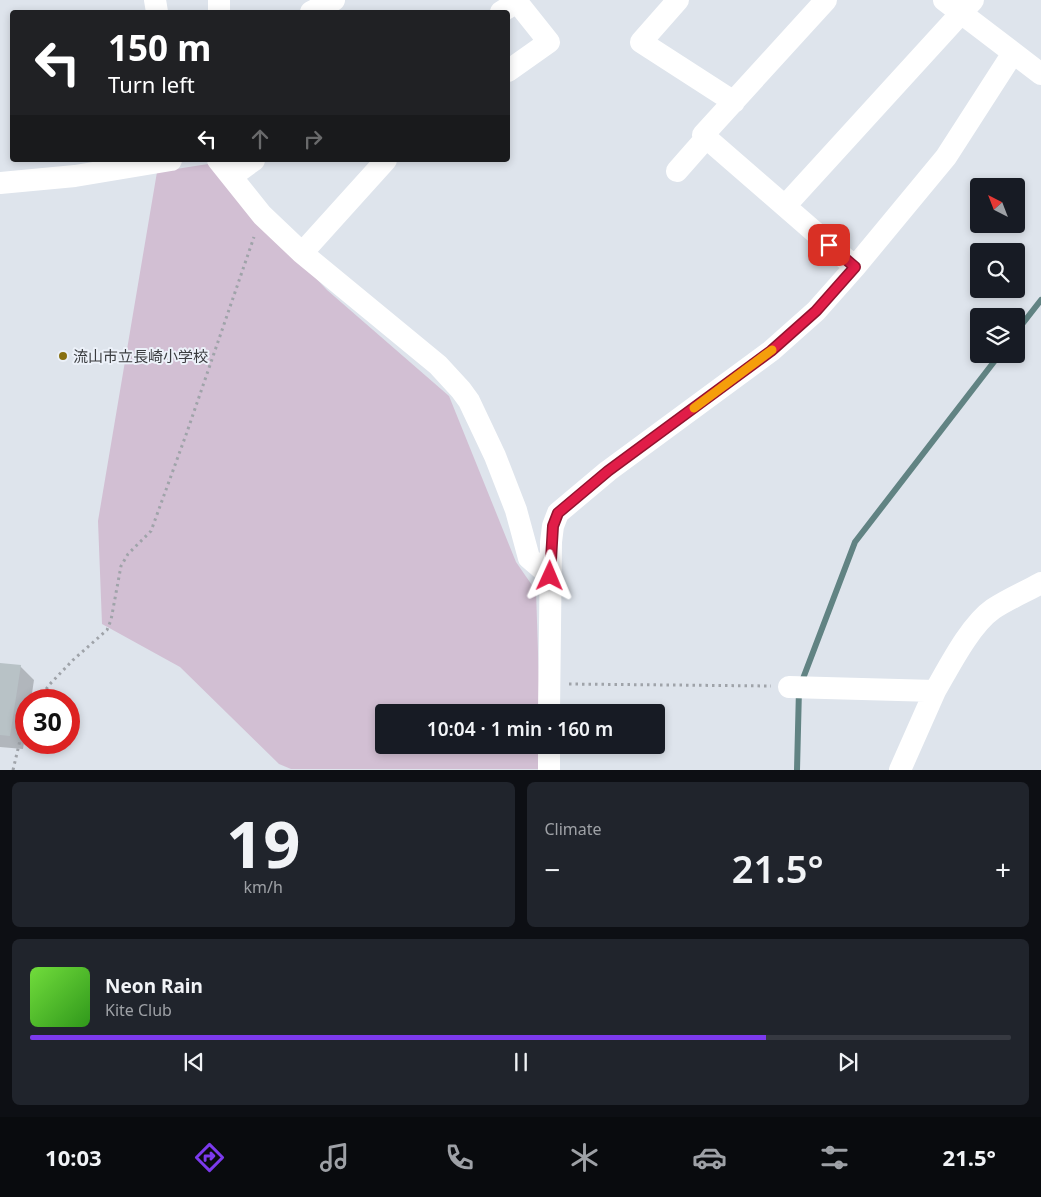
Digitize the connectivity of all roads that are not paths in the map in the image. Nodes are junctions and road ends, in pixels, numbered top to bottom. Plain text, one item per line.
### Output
1 (334, 0) edge
2 (678, 0) edge
3 (826, 0) edge
4 (960, 4) edge
5 (512, 5) edge
6 (315, 10) edge
7 (1013, 53) junction
8 (510, 70) edge
9 (1041, 74) edge
10 (734, 102) junction
11 (706, 138) junction
12 (159, 162) edge
13 (247, 162) edge
14 (384, 162) edge
15 (225, 168) edge
16 (677, 171) dead end
17 (0, 183) edge
18 (785, 206) junction
19 (302, 253) junction
20 (855, 267) junction
21 (550, 576) junction
22 (1041, 583) edge
23 (796, 687) road end
24 (936, 691) junction
25 (549, 704) edge
26 (549, 754) edge
27 (549, 770) edge
28 (900, 770) edge

1 - 6 street
2 - 10 street
3 - 10 street
4 - 7 street
4 - 18 street
5 - 8 street
7 - 9 street
7 - 20 street
10 - 11 street
11 - 16 street
11 - 18 street
12 - 17 street
13 - 15 street
14 - 19 street
15 - 19 street
18 - 20 street
19 - 21 street
20 - 21 street
21 - 25 street
22 - 24 street
23 - 24 street
24 - 28 street
26 - 27 street

